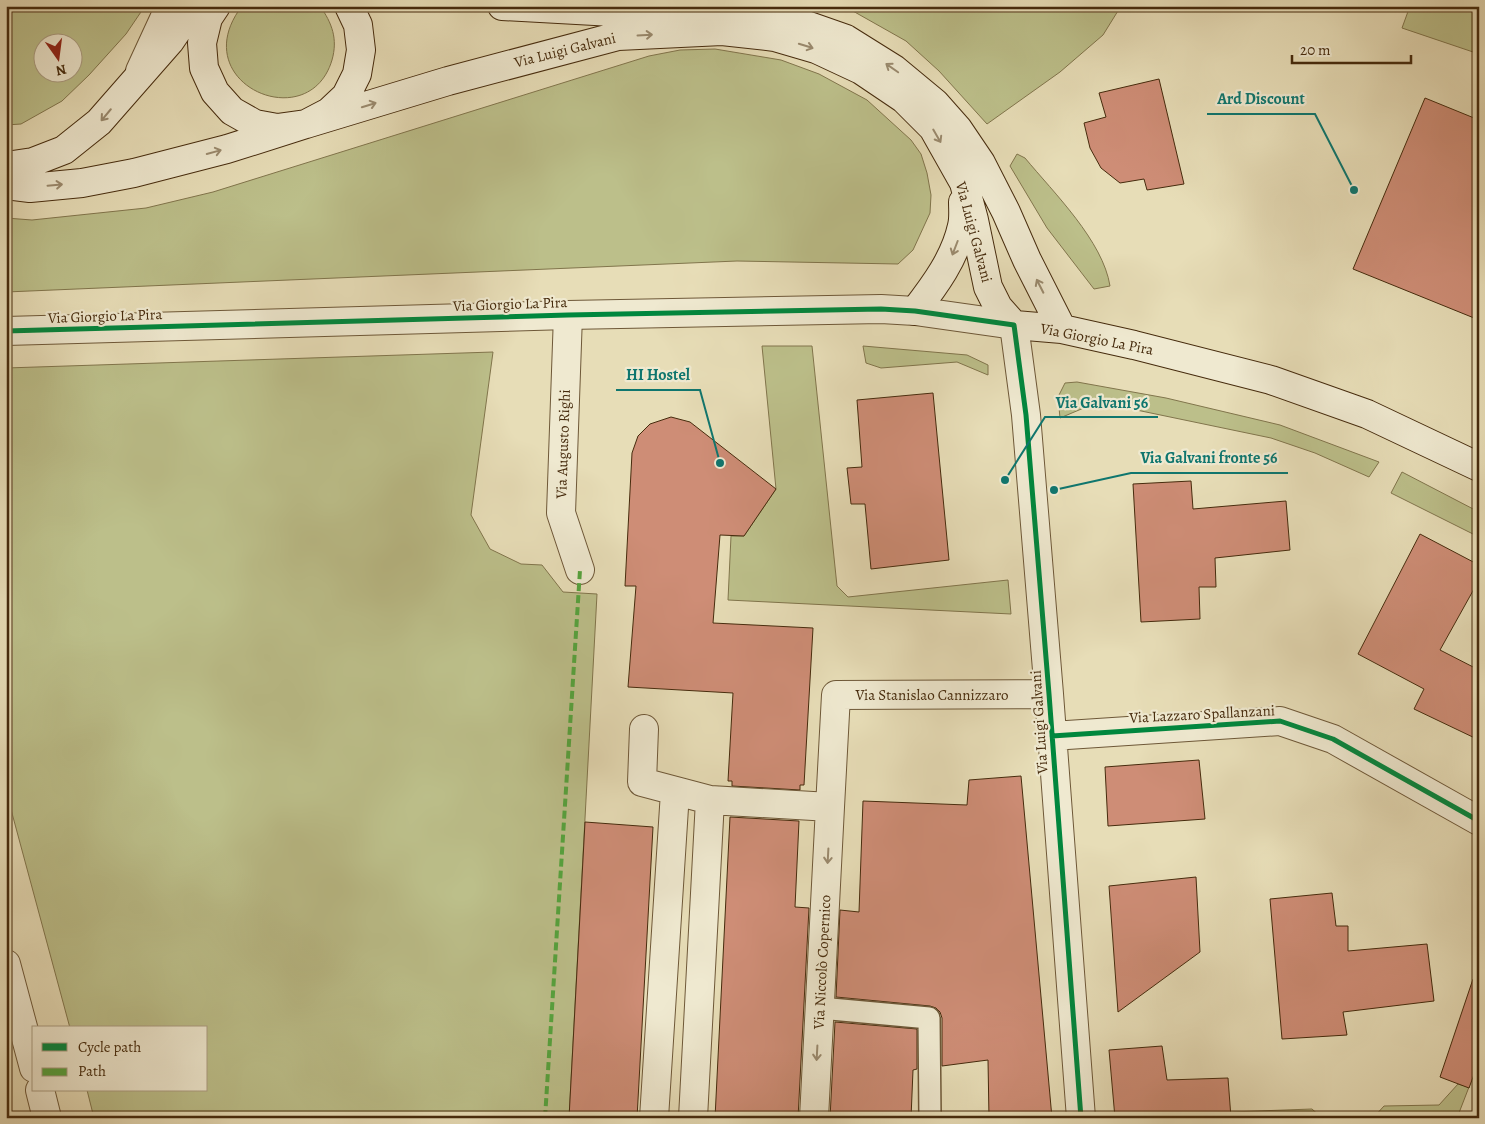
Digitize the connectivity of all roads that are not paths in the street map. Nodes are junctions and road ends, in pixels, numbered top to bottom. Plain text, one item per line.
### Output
1 (170, 6) edge
2 (349, 6) edge
3 (502, 6) edge
4 (208, 9) edge
5 (137, 78) junction
6 (306, 124) junction
7 (6, 166) edge
8 (964, 183) junction
9 (6, 186) edge
10 (916, 311) junction
11 (568, 315) junction
12 (1014, 325) junction
13 (1062, 330) junction
14 (6, 332) edge
15 (1479, 467) edge
16 (580, 570) dead end
17 (1049, 694) junction
18 (644, 729) dead end
19 (1052, 736) junction
20 (675, 792) junction
21 (710, 800) junction
22 (830, 807) junction
23 (1479, 821) edge
24 (6, 964) edge
25 (820, 1008) junction
26 (32, 1061) edge
27 (40, 1092) edge
28 (47, 1118) edge
29 (654, 1118) edge
30 (693, 1118) edge
31 (814, 1118) edge
32 (930, 1118) edge
33 (1081, 1118) edge

1 - 5 street
2 - 6 street
13 -> 3 street, Via Luigi Galvani
4 - 5 street
4 - 6 street
5 -> 7 street
6 -> 8 street, Via Luigi Galvani
9 -> 6 street
8 -> 10 street
8 - 12 street, Via Luigi Galvani
10 - 11 street, Via Giorgio La Pira
10 - 12 street, Via Giorgio La Pira
11 - 14 street, Via Giorgio La Pira
11 - 16 street, Via Augusto Righi
12 - 13 street, Via Giorgio La Pira
12 - 17 street, Via Luigi Galvani
13 - 15 street, Via Giorgio La Pira
17 - 19 street, Via Luigi Galvani
17 - 22 street, Via Stanislao Cannizzaro
18 - 20 street
19 - 23 street, Via Lazzaro Spallanzani
19 - 33 street, Via Luigi Galvani
20 - 21 street
20 - 29 street
21 - 22 street
21 - 30 street
22 -> 25 street, Via Niccolò Copernico
24 - 26 street
25 -> 31 street, Via Niccolò Copernico
25 - 32 lane
27 - 28 street

